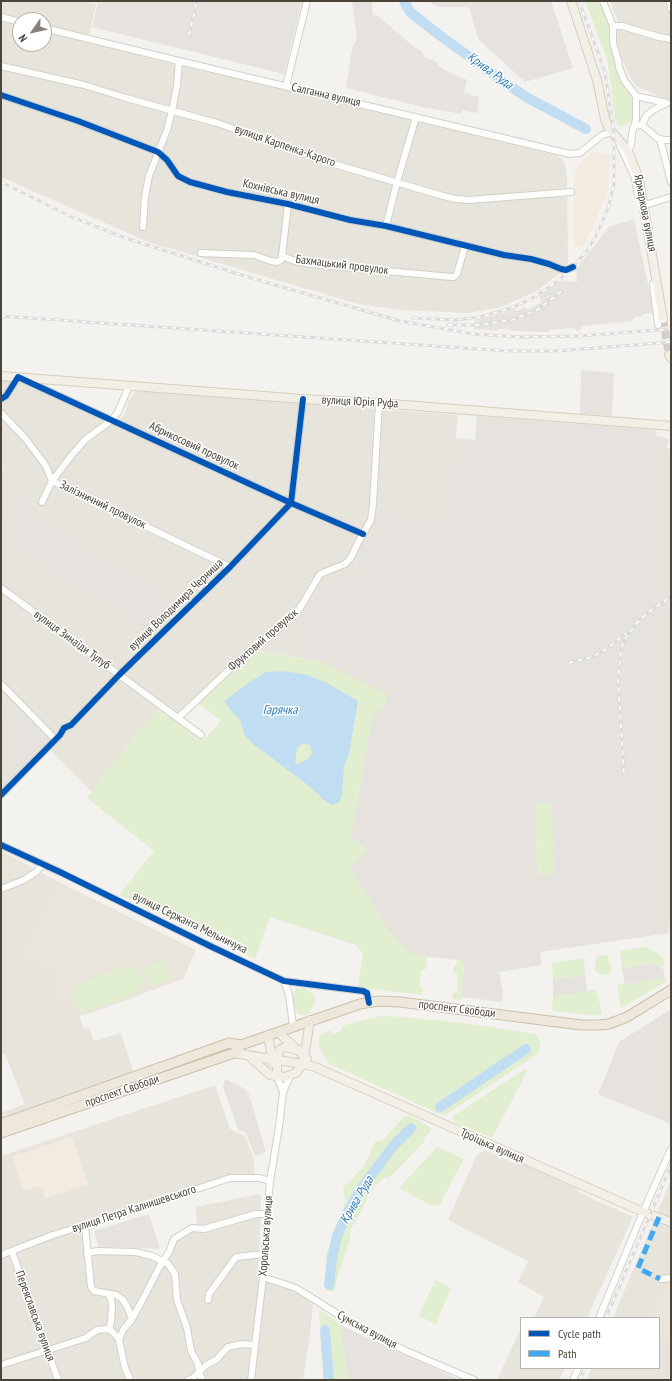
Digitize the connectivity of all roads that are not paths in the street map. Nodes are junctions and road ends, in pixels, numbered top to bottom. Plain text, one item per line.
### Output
1 (308, 1) edge
2 (571, 1) edge
3 (603, 1) edge
4 (670, 1) edge
5 (671, 9) edge
6 (1, 17) edge
7 (12, 20) edge
8 (613, 26) junction
9 (52, 30) edge
10 (671, 39) edge
11 (179, 61) junction
12 (1, 66) edge
13 (286, 86) junction
14 (1, 95) edge
15 (636, 96) junction
16 (669, 103) edge
17 (172, 111) junction
18 (416, 117) junction
19 (605, 119) junction
20 (642, 125) junction
21 (634, 126) junction
22 (602, 135) junction
23 (615, 135) junction
24 (660, 139) junction
25 (671, 140) edge
26 (158, 152) junction
27 (628, 152) junction
28 (397, 182) junction
29 (671, 182) edge
30 (571, 192) dead end
31 (671, 197) edge
32 (288, 204) junction
33 (644, 205) junction
34 (386, 226) junction
35 (143, 227) dead end
36 (465, 246) junction
37 (201, 253) dead end
38 (282, 256) junction
39 (573, 267) dead end
40 (661, 322) joint
41 (1, 376) edge
42 (18, 377) junction
43 (129, 386) junction
44 (1, 399) edge
45 (303, 399) junction
46 (378, 403) junction
47 (1, 413) edge
48 (112, 420) junction
49 (668, 426) edge
50 (52, 481) junction
51 (42, 502) dead end
52 (291, 504) junction
53 (363, 534) junction
54 (230, 567) junction
55 (2, 591) edge
56 (119, 675) junction
57 (1, 684) edge
58 (178, 718) junction
59 (201, 735) dead end
60 (56, 740) junction
61 (1, 795) edge
62 (1, 845) edge
63 (43, 864) junction
64 (1, 889) edge
65 (284, 981) junction
66 (671, 990) edge
67 (369, 1003) junction
68 (310, 1020) junction
69 (293, 1026) junction
70 (278, 1032) junction
71 (268, 1035) junction
72 (240, 1045) junction
73 (288, 1049) junction
74 (234, 1053) junction
75 (244, 1054) junction
76 (302, 1057) junction
77 (277, 1058) junction
78 (290, 1076) junction
79 (277, 1077) junction
80 (283, 1092) junction
81 (1, 1124) edge
82 (1, 1133) edge
83 (671, 1149) edge
84 (270, 1181) junction
85 (643, 1212) junction
86 (267, 1214) junction
87 (671, 1222) edge
88 (85, 1226) junction
89 (12, 1252) junction
90 (87, 1253) junction
91 (264, 1254) junction
92 (1, 1255) edge
93 (162, 1262) junction
94 (263, 1278) junction
95 (671, 1278) edge
96 (660, 1279) dead end
97 (108, 1294) junction
98 (208, 1300) dead end
99 (599, 1317) edge
100 (132, 1319) junction
101 (109, 1330) junction
102 (119, 1340) junction
103 (255, 1345) junction
104 (48, 1349) junction
105 (1, 1365) edge
106 (578, 1369) edge
107 (199, 1371) junction
108 (58, 1380) edge
109 (130, 1380) edge
110 (188, 1380) edge
111 (202, 1380) edge
112 (251, 1380) edge
113 (474, 1380) edge
114 (573, 1380) edge

1 - 13 street
2 - 19 main road, Ярмаркова вулиця
3 - 8 street
4 - 5 street
6 - 7 street
8 - 10 street
8 - 15 street
9 - 11 street, Салганна вулиця
11 - 13 street, Салганна вулиця
11 - 17 street
12 - 17 street, вулиця Карпенка-Карого
13 - 18 street, Салганна вулиця
14 - 26 street, Кохнівська вулиця
15 - 16 street
15 - 21 street
16 - 20 street
17 - 26 street
17 - 28 street, вулиця Карпенка-Карого
18 - 22 street, Салганна вулиця
18 - 28 street
19 - 22 street
19 - 23 main road, Ярмаркова вулиця
20 - 21 street
20 - 24 street
21 - 27 street
22 - 23 street, Салганна вулиця
23 - 27 main road, Ярмаркова вулиця
23 - 40 street
24 - 25 street
24 - 29 street
26 - 32 street, Кохнівська вулиця
26 - 35 street
27 - 33 main road, Ярмаркова вулиця
28 - 30 street, вулиця Карпенка-Карого
28 - 34 street
31 - 33 street
32 - 34 street, Кохнівська вулиця
32 - 38 street
33 - 40 main road, Ярмаркова вулиця
34 - 36 street, Кохнівська вулиця
36 - 38 street, Бахмацький провулок
36 - 39 street, Кохнівська вулиця
37 - 38 street, Бахмацький провулок
41 - 42 main road, вулиця Юрія Руфа
42 - 43 main road, вулиця Юрія Руфа
42 - 44 street
42 - 48 street, Абрикосовий провулок
43 - 45 main road, вулиця Юрія Руфа
43 - 48 street
45 - 46 main road, вулиця Юрія Руфа
45 - 52 street
46 - 49 main road, вулиця Юрія Руфа
46 - 53 street, Фруктовий провулок
47 - 50 street, Залізничний провулок
48 - 50 street
48 - 52 street, Абрикосовий провулок
50 - 51 street
50 - 54 street, Залізничний провулок
52 - 53 street, Абрикосовий провулок
52 - 54 street, вулиця Володимира Черниша
53 - 58 street, Фруктовий провулок
54 - 56 street, вулиця Володимира Черниша
55 - 56 street, вулиця Зинаїди Тулуб
56 - 58 street, вулиця Зинаїди Тулуб
56 - 60 street, вулиця Володимира Черниша
57 - 60 street
58 - 59 street, вулиця Зинаїди Тулуб
60 - 61 street, вулиця Володимира Черниша
62 - 63 street, вулиця Сержанта Мельничука
63 - 64 street
63 - 65 street, вулиця Сержанта Мельничука
65 - 67 street, вулиця Сержанта Мельничука
65 - 69 street
66 - 67 highway, проспект Свободи
67 - 68 highway, проспект Свободи
68 - 69 highway, проспект Свободи
68 - 76 main road
69 - 70 highway, проспект Свободи
70 - 71 highway, проспект Свободи
70 - 76 main road
71 - 72 highway, проспект Свободи
71 - 77 main road
72 - 74 highway
72 - 81 highway, проспект Свободи
73 - 76 main road
73 - 77 main road
73 - 77 main road
74 - 75 main road
74 - 82 highway, проспект Свободи
75 - 77 main road
75 - 79 main road
76 - 77 main road
76 - 78 main road
76 - 85 main road, Троїцька вулиця
77 - 79 main road
78 - 79 main road
78 - 80 street
79 - 80 street
80 - 84 street, Хорольська вулиця
83 - 85 street
84 - 86 street, Хорольська вулиця
84 - 88 street, вулиця Петра Калнишевського
85 - 87 main road, Троїцька вулиця
85 - 99 street
86 - 91 street, Хорольська вулиця
86 - 93 street
88 - 89 street, вулиця Петра Калнишевського
88 - 90 street
89 - 92 street, вулиця Петра Калнишевського
89 - 104 street, Переяславська вулиця
90 - 93 street
90 - 97 street
91 - 94 street, Хорольська вулиця
91 - 98 street
93 - 100 street
93 - 107 street
94 - 103 street, Хорольська вулиця
94 - 113 street, Сумська вулиця
95 - 96 street
97 - 100 street
97 - 101 street
100 - 102 street
101 - 102 street
101 - 104 street
102 - 109 street
103 - 107 street
103 - 112 street, Хорольська вулиця
104 - 105 street
104 - 108 street, Переяславська вулиця
106 - 114 street
107 - 110 street
107 - 111 street

